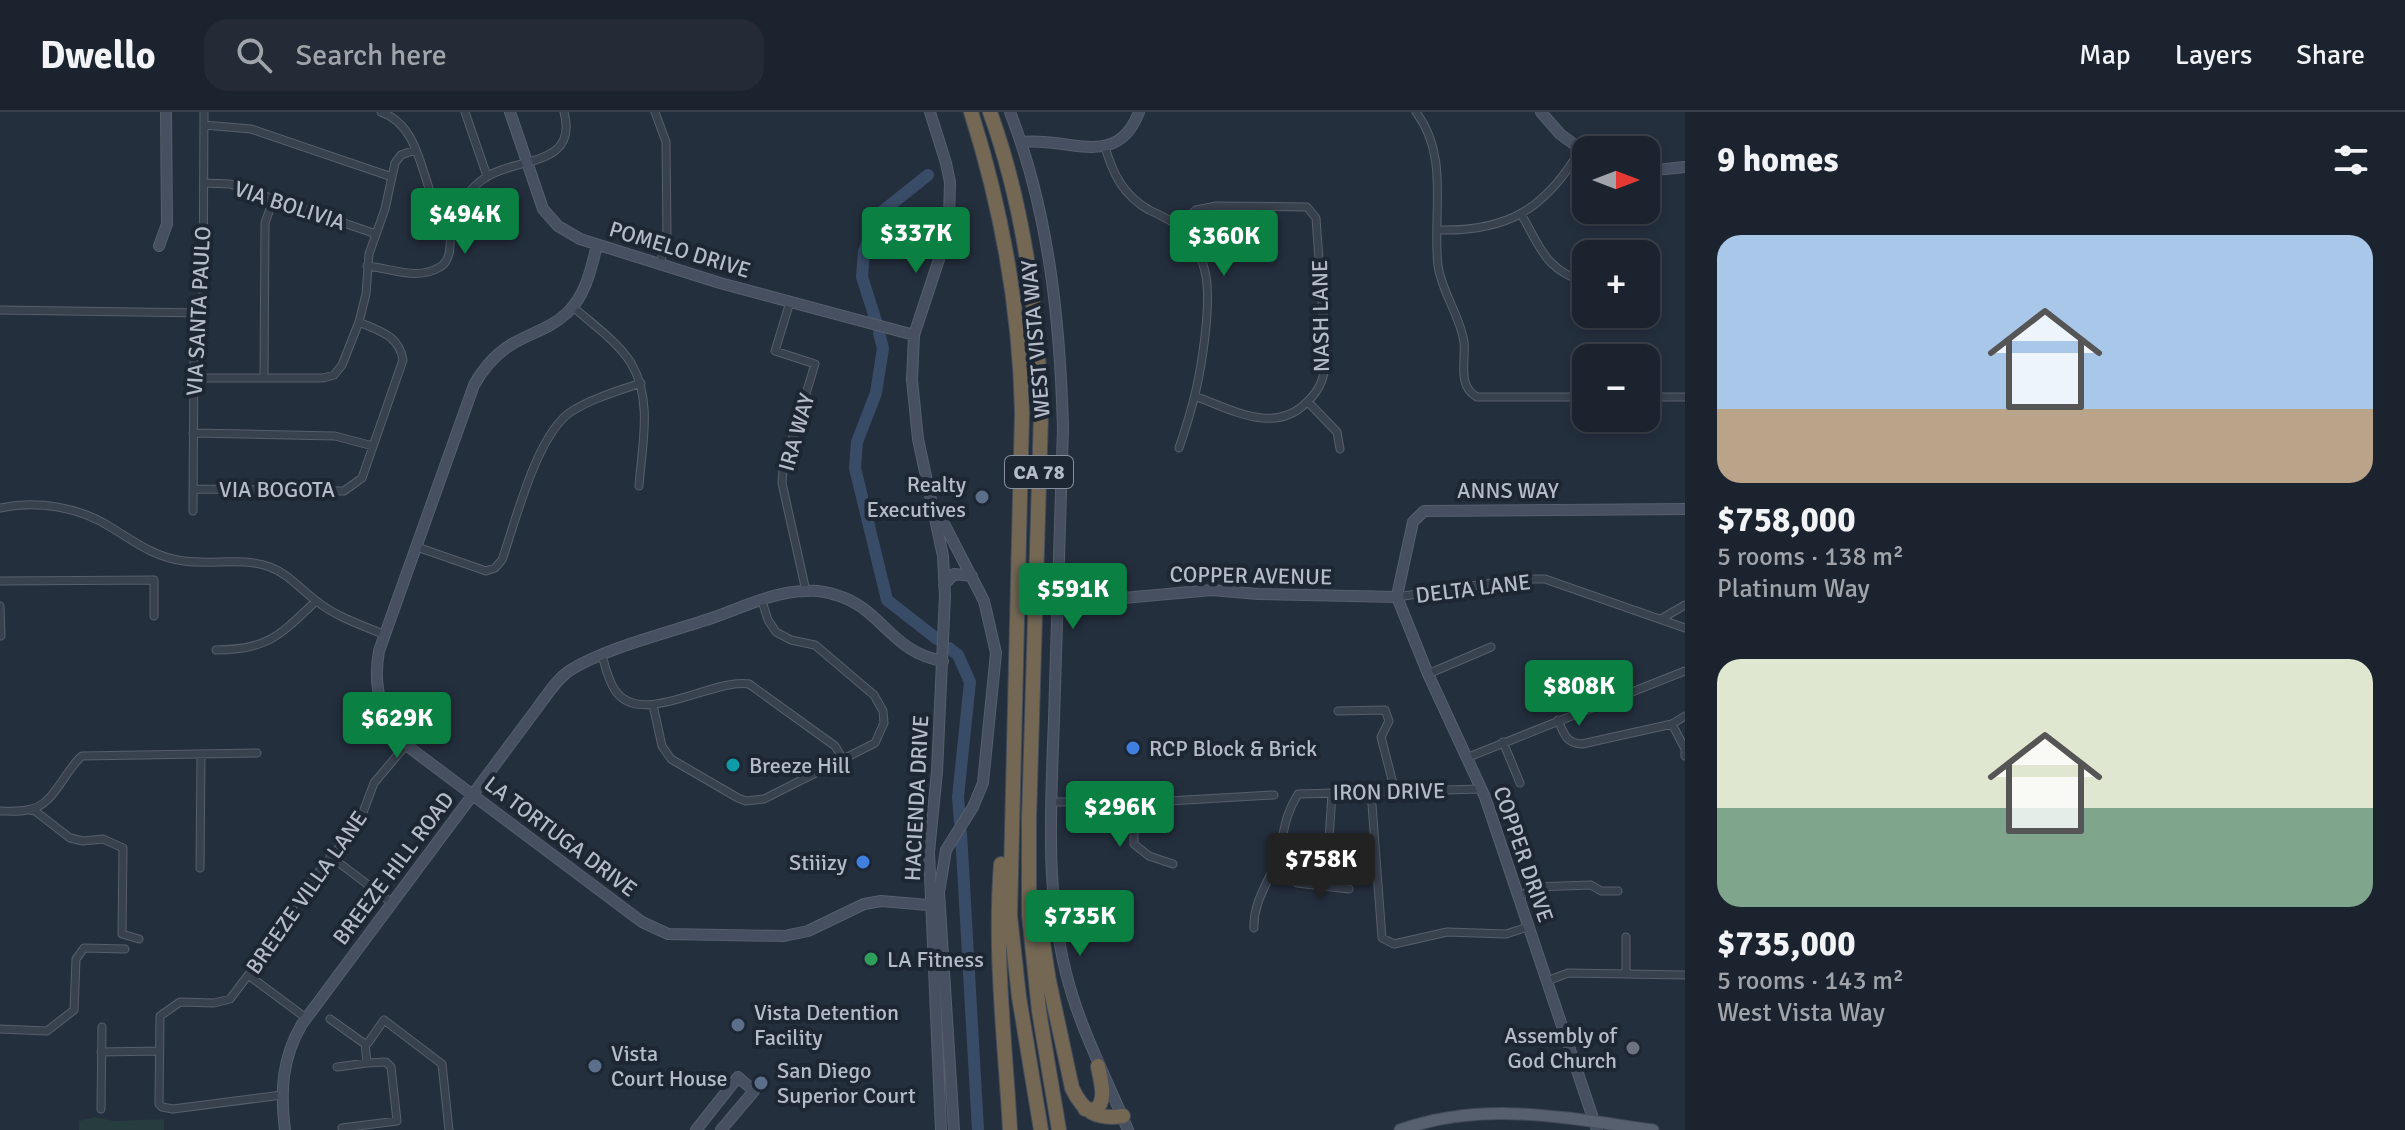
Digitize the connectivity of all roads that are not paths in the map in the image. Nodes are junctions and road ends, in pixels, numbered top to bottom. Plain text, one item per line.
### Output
1 (166, 112) edge
2 (204, 112) edge
3 (381, 112) edge
4 (465, 112) edge
5 (510, 112) edge
6 (564, 112) edge
7 (655, 112) edge
8 (930, 112) edge
9 (971, 112) edge
10 (990, 112) edge
11 (1010, 112) edge
12 (1139, 112) edge
13 (1416, 112) edge
14 (1541, 112) edge
15 (204, 125) junction
16 (1022, 142) junction
17 (1572, 143) edge
18 (1105, 147) junction
19 (415, 150) junction
20 (527, 163) junction
21 (1572, 166) edge
22 (1685, 167) edge
23 (1660, 170) edge
24 (487, 176) junction
25 (392, 177) junction
26 (204, 183) junction
27 (431, 194) dead end
28 (273, 200) junction
29 (1521, 214) junction
30 (1177, 226) junction
31 (1437, 230) junction
32 (376, 234) junction
33 (597, 245) junction
34 (159, 246) dead end
35 (660, 264) junction
36 (367, 266) junction
37 (1572, 278) edge
38 (790, 302) junction
39 (572, 306) junction
40 (0, 310) edge
41 (201, 313) junction
42 (359, 322) junction
43 (914, 335) junction
44 (194, 378) junction
45 (264, 378) junction
46 (641, 383) junction
47 (1197, 397) junction
48 (1572, 397) edge
49 (1660, 397) edge
50 (1685, 397) edge
51 (1308, 402) junction
52 (193, 433) junction
53 (373, 446) junction
54 (1179, 448) dead end
55 (1340, 449) dead end
56 (924, 471) junction
57 (639, 486) dead end
58 (193, 489) junction
59 (0, 508) edge
60 (1685, 509) edge
61 (193, 511) dead end
62 (417, 547) junction
63 (972, 576) junction
64 (0, 581) edge
65 (944, 585) junction
66 (806, 591) junction
67 (1397, 597) junction
68 (316, 601) junction
69 (762, 601) junction
70 (1057, 604) junction
71 (1685, 605) edge
72 (0, 606) edge
73 (154, 616) dead end
74 (1661, 619) junction
75 (1685, 628) edge
76 (385, 635) junction
77 (1, 636) edge
78 (1491, 647) dead end
79 (216, 650) dead end
80 (602, 655) junction
81 (943, 661) junction
82 (1685, 671) edge
83 (1428, 674) junction
84 (653, 705) junction
85 (1338, 711) dead end
86 (1685, 716) edge
87 (1558, 720) junction
88 (1672, 724) junction
89 (1503, 742) junction
90 (406, 745) junction
91 (257, 753) dead end
92 (201, 754) junction
93 (1685, 756) edge
94 (1466, 758) junction
95 (843, 759) junction
96 (1520, 783) dead end
97 (1481, 789) junction
98 (1371, 791) junction
99 (1395, 791) junction
100 (1332, 793) junction
101 (473, 795) junction
102 (1274, 795) dead end
103 (1051, 802) junction
104 (1151, 802) junction
105 (1011, 809) junction
106 (30, 810) junction
107 (0, 811) edge
108 (1028, 837) junction
109 (330, 856) junction
110 (1173, 864) dead end
111 (200, 868) dead end
112 (1297, 883) dead end
113 (1326, 886) junction
114 (1349, 889) dead end
115 (1618, 891) dead end
116 (1518, 898) junction
117 (392, 903) junction
118 (936, 906) junction
119 (1528, 927) junction
120 (1254, 928) dead end
121 (1626, 937) dead end
122 (139, 939) dead end
123 (125, 949) dead end
124 (1626, 974) junction
125 (248, 975) junction
126 (1685, 975) edge
127 (1547, 981) junction
128 (306, 1018) junction
129 (330, 1019) dead end
130 (102, 1027) dead end
131 (0, 1029) edge
132 (365, 1044) junction
133 (158, 1051) junction
134 (101, 1052) junction
135 (367, 1063) junction
136 (1098, 1066) junction
137 (337, 1067) dead end
138 (282, 1095) junction
139 (101, 1109) dead end
140 (1085, 1109) junction
141 (1126, 1123) edge
142 (398, 1125) edge
143 (1595, 1126) edge
144 (285, 1130) edge
145 (343, 1130) edge
146 (449, 1130) edge
147 (696, 1130) edge
148 (721, 1130) edge
149 (941, 1130) edge
150 (954, 1130) edge
151 (1010, 1130) edge
152 (1041, 1130) edge
153 (1059, 1130) edge
154 (1400, 1130) edge
155 (1653, 1130) edge

1 - 34 street
2 - 15 street, VIA SANTA PAULO
3 - 19 street
4 - 24 street
5 - 20 street, POMELO DRIVE
6 - 20 street
7 - 35 street
8 - 43 street, HACIENDA DRIVE
9 - 105 highway, CA 78
10 - 108 highway, CA 78
11 - 16 street, WEST VISTA WAY
12 - 18 street
13 - 31 street
14 - 17 street
15 - 25 street
15 - 26 street, VIA SANTA PAULO
16 - 18 street
16 - 70 street, WEST VISTA WAY
18 - 30 street
19 - 25 street
19 - 27 street
20 - 24 street
20 - 33 street, POMELO DRIVE
21 - 29 street
22 - 23 street
24 - 36 street
25 - 32 street
26 - 28 street, VIA BOLIVIA
26 - 41 street, VIA SANTA PAULO
28 - 32 street, VIA BOLIVIA
28 - 45 street
29 - 31 street
29 - 37 street
30 - 47 street
30 - 51 street, NASH LANE
31 - 48 street
32 - 36 street
33 - 35 street, POMELO DRIVE
33 - 39 street, LA TORTUGA DRIVE
35 - 38 street, POMELO DRIVE
36 - 42 street
38 - 43 street, POMELO DRIVE
38 - 66 street, IRA WAY
39 - 46 street
39 - 62 street, LA TORTUGA DRIVE
40 - 41 street
41 - 44 street, VIA SANTA PAULO
42 - 45 street
42 - 53 street, VIA BOGOTA
43 - 56 street, HACIENDA DRIVE
44 - 45 street
44 - 52 street, VIA SANTA PAULO
46 - 57 street
46 - 62 street
47 - 51 street
47 - 54 street
49 - 50 street
51 - 55 street
52 - 53 street
52 - 58 street, VIA SANTA PAULO
53 - 58 street, VIA BOGOTA
56 - 63 street, HACIENDA DRIVE
56 - 65 street, HACIENDA DRIVE
58 - 61 street, VIA SANTA PAULO
59 - 68 street
60 - 67 street, ANNS WAY
62 - 76 street, LA TORTUGA DRIVE
63 - 65 street
63 - 118 street, HACIENDA DRIVE
64 - 73 street
65 - 81 street, HACIENDA DRIVE
66 - 69 street, BREEZE HILL ROAD
66 - 81 street, BREEZE HILL ROAD
67 - 70 street, COPPER AVENUE
67 - 74 street, DELTA LANE
67 - 83 street, COPPER DRIVE
68 - 76 street
68 - 79 street
69 - 80 street, BREEZE HILL ROAD
69 - 95 street
70 - 103 street, WEST VISTA WAY
71 - 74 street
72 - 77 street
74 - 75 street, DELTA LANE
76 - 90 street, LA TORTUGA DRIVE
78 - 83 street
80 - 84 street
80 - 101 street, BREEZE HILL ROAD
81 - 118 street, HACIENDA DRIVE
82 - 87 street
83 - 94 street, COPPER DRIVE
84 - 95 street
84 - 95 street
85 - 99 street
86 - 88 street
87 - 88 street
87 - 89 street
88 - 93 street
89 - 94 street
89 - 96 street
90 - 101 street, LA TORTUGA DRIVE
90 - 109 street, BREEZE VILLA LANE
91 - 92 street
92 - 106 street
92 - 111 street
94 - 97 street, COPPER DRIVE
97 - 99 street, IRON DRIVE
97 - 116 street, COPPER DRIVE
98 - 99 street, IRON DRIVE
98 - 100 street, IRON DRIVE
98 - 119 street
100 - 113 street
100 - 120 street, IRON DRIVE
101 - 117 street, BREEZE HILL ROAD
101 - 118 street, LA TORTUGA DRIVE
102 - 104 street
103 - 104 street
103 - 136 street, WEST VISTA WAY
104 - 110 street
105 - 151 highway
105 - 152 highway, CA 78
106 - 107 street
106 - 122 street
108 - 140 highway
108 - 153 highway, CA 78
109 - 117 street
109 - 125 street, BREEZE VILLA LANE
112 - 113 street
113 - 114 street
115 - 116 street
116 - 119 street, COPPER DRIVE
117 - 128 street, BREEZE HILL ROAD
118 - 149 street, HACIENDA DRIVE
118 - 150 street, HACIENDA DRIVE
119 - 127 street, COPPER DRIVE
121 - 124 street
123 - 131 street
124 - 126 street
124 - 127 street
125 - 128 street
125 - 133 street, BREEZE VILLA LANE
127 - 143 street, COPPER DRIVE
128 - 138 street, BREEZE HILL ROAD
129 - 132 street
130 - 134 street
132 - 135 street
132 - 146 street
133 - 134 street
133 - 138 street, BREEZE VILLA LANE
134 - 139 street
135 - 137 street
135 - 142 street
136 - 140 highway
136 - 141 street, WEST VISTA WAY
138 - 144 street, BREEZE HILL ROAD
140 - 141 highway
142 - 145 street
143 - 154 main road
143 - 155 main road
147 - 148 street

